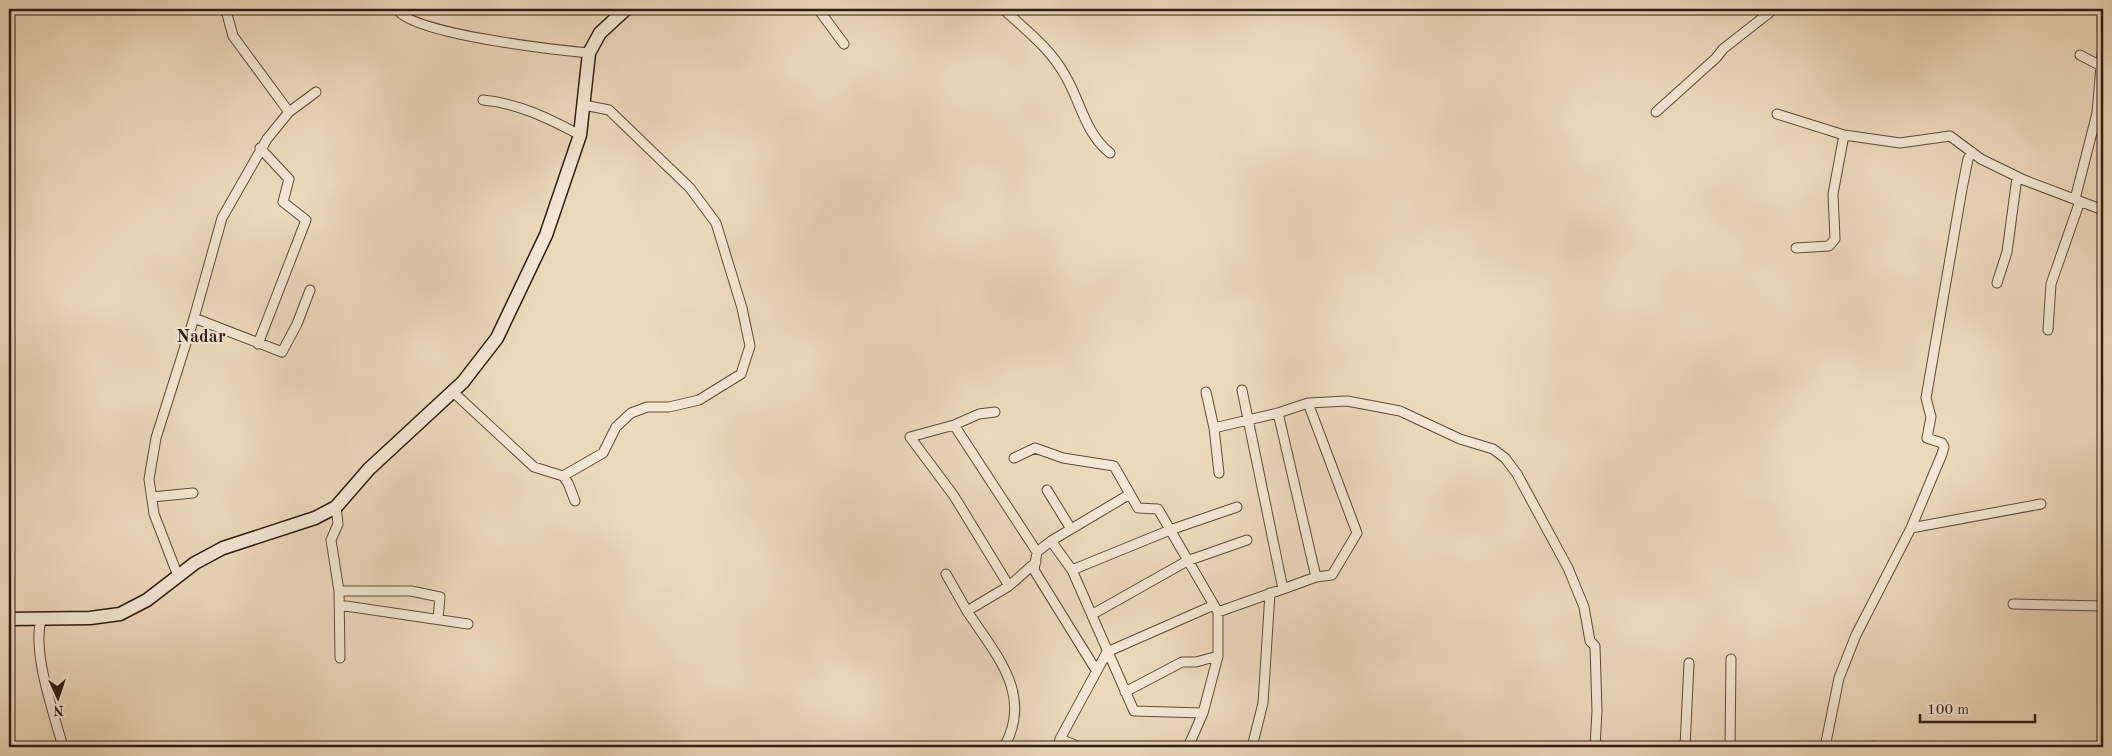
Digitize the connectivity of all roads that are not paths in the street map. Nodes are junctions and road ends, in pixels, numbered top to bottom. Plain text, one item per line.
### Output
1 (223, 9) edge
2 (397, 9) edge
3 (626, 9) edge
4 (818, 9) edge
5 (1003, 9) edge
6 (1774, 9) edge
7 (844, 44) dead end
8 (2103, 46) edge
9 (589, 53) junction
10 (2080, 55) dead end
11 (2102, 66) edge
12 (316, 92) dead end
13 (484, 100) dead end
14 (584, 105) junction
15 (289, 112) junction
16 (1656, 112) dead end
17 (1776, 114) dead end
18 (580, 135) junction
19 (1844, 135) junction
20 (260, 148) junction
21 (1972, 152) junction
22 (1110, 153) dead end
23 (2017, 176) junction
24 (2078, 200) junction
25 (2103, 210) edge
26 (1796, 248) dead end
27 (1998, 283) dead end
28 (310, 290) dead end
29 (194, 318) junction
30 (2048, 330) dead end
31 (258, 344) junction
32 (1242, 390) dead end
33 (452, 391) junction
34 (1206, 392) dead end
35 (1308, 403) junction
36 (995, 412) dead end
37 (1278, 413) junction
38 (1248, 420) junction
39 (954, 425) junction
40 (1214, 428) junction
41 (1014, 458) dead end
42 (1219, 473) dead end
43 (562, 476) junction
44 (1046, 490) dead end
45 (193, 492) dead end
46 (1130, 494) junction
47 (152, 497) junction
48 (575, 501) dead end
49 (2041, 504) dead end
50 (336, 506) junction
51 (1237, 506) dead end
52 (1911, 528) junction
53 (1071, 529) junction
54 (1170, 530) junction
55 (1247, 540) dead end
56 (1051, 541) junction
57 (1037, 552) junction
58 (1188, 561) junction
59 (1036, 562) junction
60 (1072, 570) junction
61 (946, 574) dead end
62 (178, 576) junction
63 (1316, 577) junction
64 (1009, 586) junction
65 (1283, 589) junction
66 (339, 591) junction
67 (1270, 593) junction
68 (2013, 604) dead end
69 (339, 605) junction
70 (2103, 606) edge
71 (1216, 609) junction
72 (967, 611) junction
73 (1093, 614) junction
74 (9, 619) edge
75 (438, 619) junction
76 (41, 620) junction
77 (468, 624) dead end
78 (1107, 652) junction
79 (1218, 656) junction
80 (340, 658) dead end
81 (1731, 658) dead end
82 (1689, 663) dead end
83 (1096, 670) junction
84 (1125, 692) junction
85 (1203, 714) junction
86 (1059, 743) edge
87 (63, 747) edge
88 (1004, 747) edge
89 (1080, 747) edge
90 (1188, 747) edge
91 (1252, 747) edge
92 (1596, 747) edge
93 (1686, 747) edge
94 (1730, 747) edge
95 (1826, 747) edge

1 - 15 street
2 - 9 street
3 - 9 main road
4 - 7 street
5 - 22 street
6 - 16 street
8 - 11 street
9 - 14 main road
10 - 11 street
11 - 24 street
12 - 15 street
13 - 18 street
14 - 18 main road
14 - 43 street
15 - 20 street
17 - 19 street
18 - 33 main road
19 - 21 street
19 - 26 street
20 - 29 street
20 - 31 street
21 - 23 street
21 - 52 street
23 - 24 street
23 - 27 street
24 - 25 street
24 - 30 street
28 - 31 street
29 - 31 street
29 - 47 street
32 - 38 street
33 - 43 street
33 - 50 main road
34 - 40 street
35 - 37 street
35 - 63 street
35 - 92 street
36 - 39 street
37 - 38 street
37 - 63 street
38 - 40 street
38 - 65 street
39 - 57 street
39 - 64 street
40 - 42 street
41 - 46 street
43 - 48 street
44 - 53 street
45 - 47 street
46 - 53 street
46 - 54 street
47 - 62 street
49 - 52 street
50 - 62 main road
50 - 66 street
51 - 54 street
52 - 95 street
53 - 56 street
54 - 58 street
54 - 60 street
55 - 58 street
56 - 57 street
56 - 60 street
57 - 59 street
58 - 71 street
58 - 73 street
59 - 64 street
59 - 83 street
60 - 73 street
61 - 72 street
62 - 76 main road
63 - 65 street
64 - 72 street
65 - 67 street
66 - 69 street
66 - 75 street
67 - 71 street
67 - 91 street
68 - 70 street
69 - 75 street
69 - 80 street
71 - 78 street
71 - 79 street
72 - 88 street
73 - 78 street
74 - 76 main road
75 - 77 street
76 - 87 street
78 - 83 street
78 - 84 street
79 - 84 street
79 - 85 street
81 - 94 street
82 - 93 street
83 - 86 street
84 - 85 street
85 - 90 street
86 - 89 street

